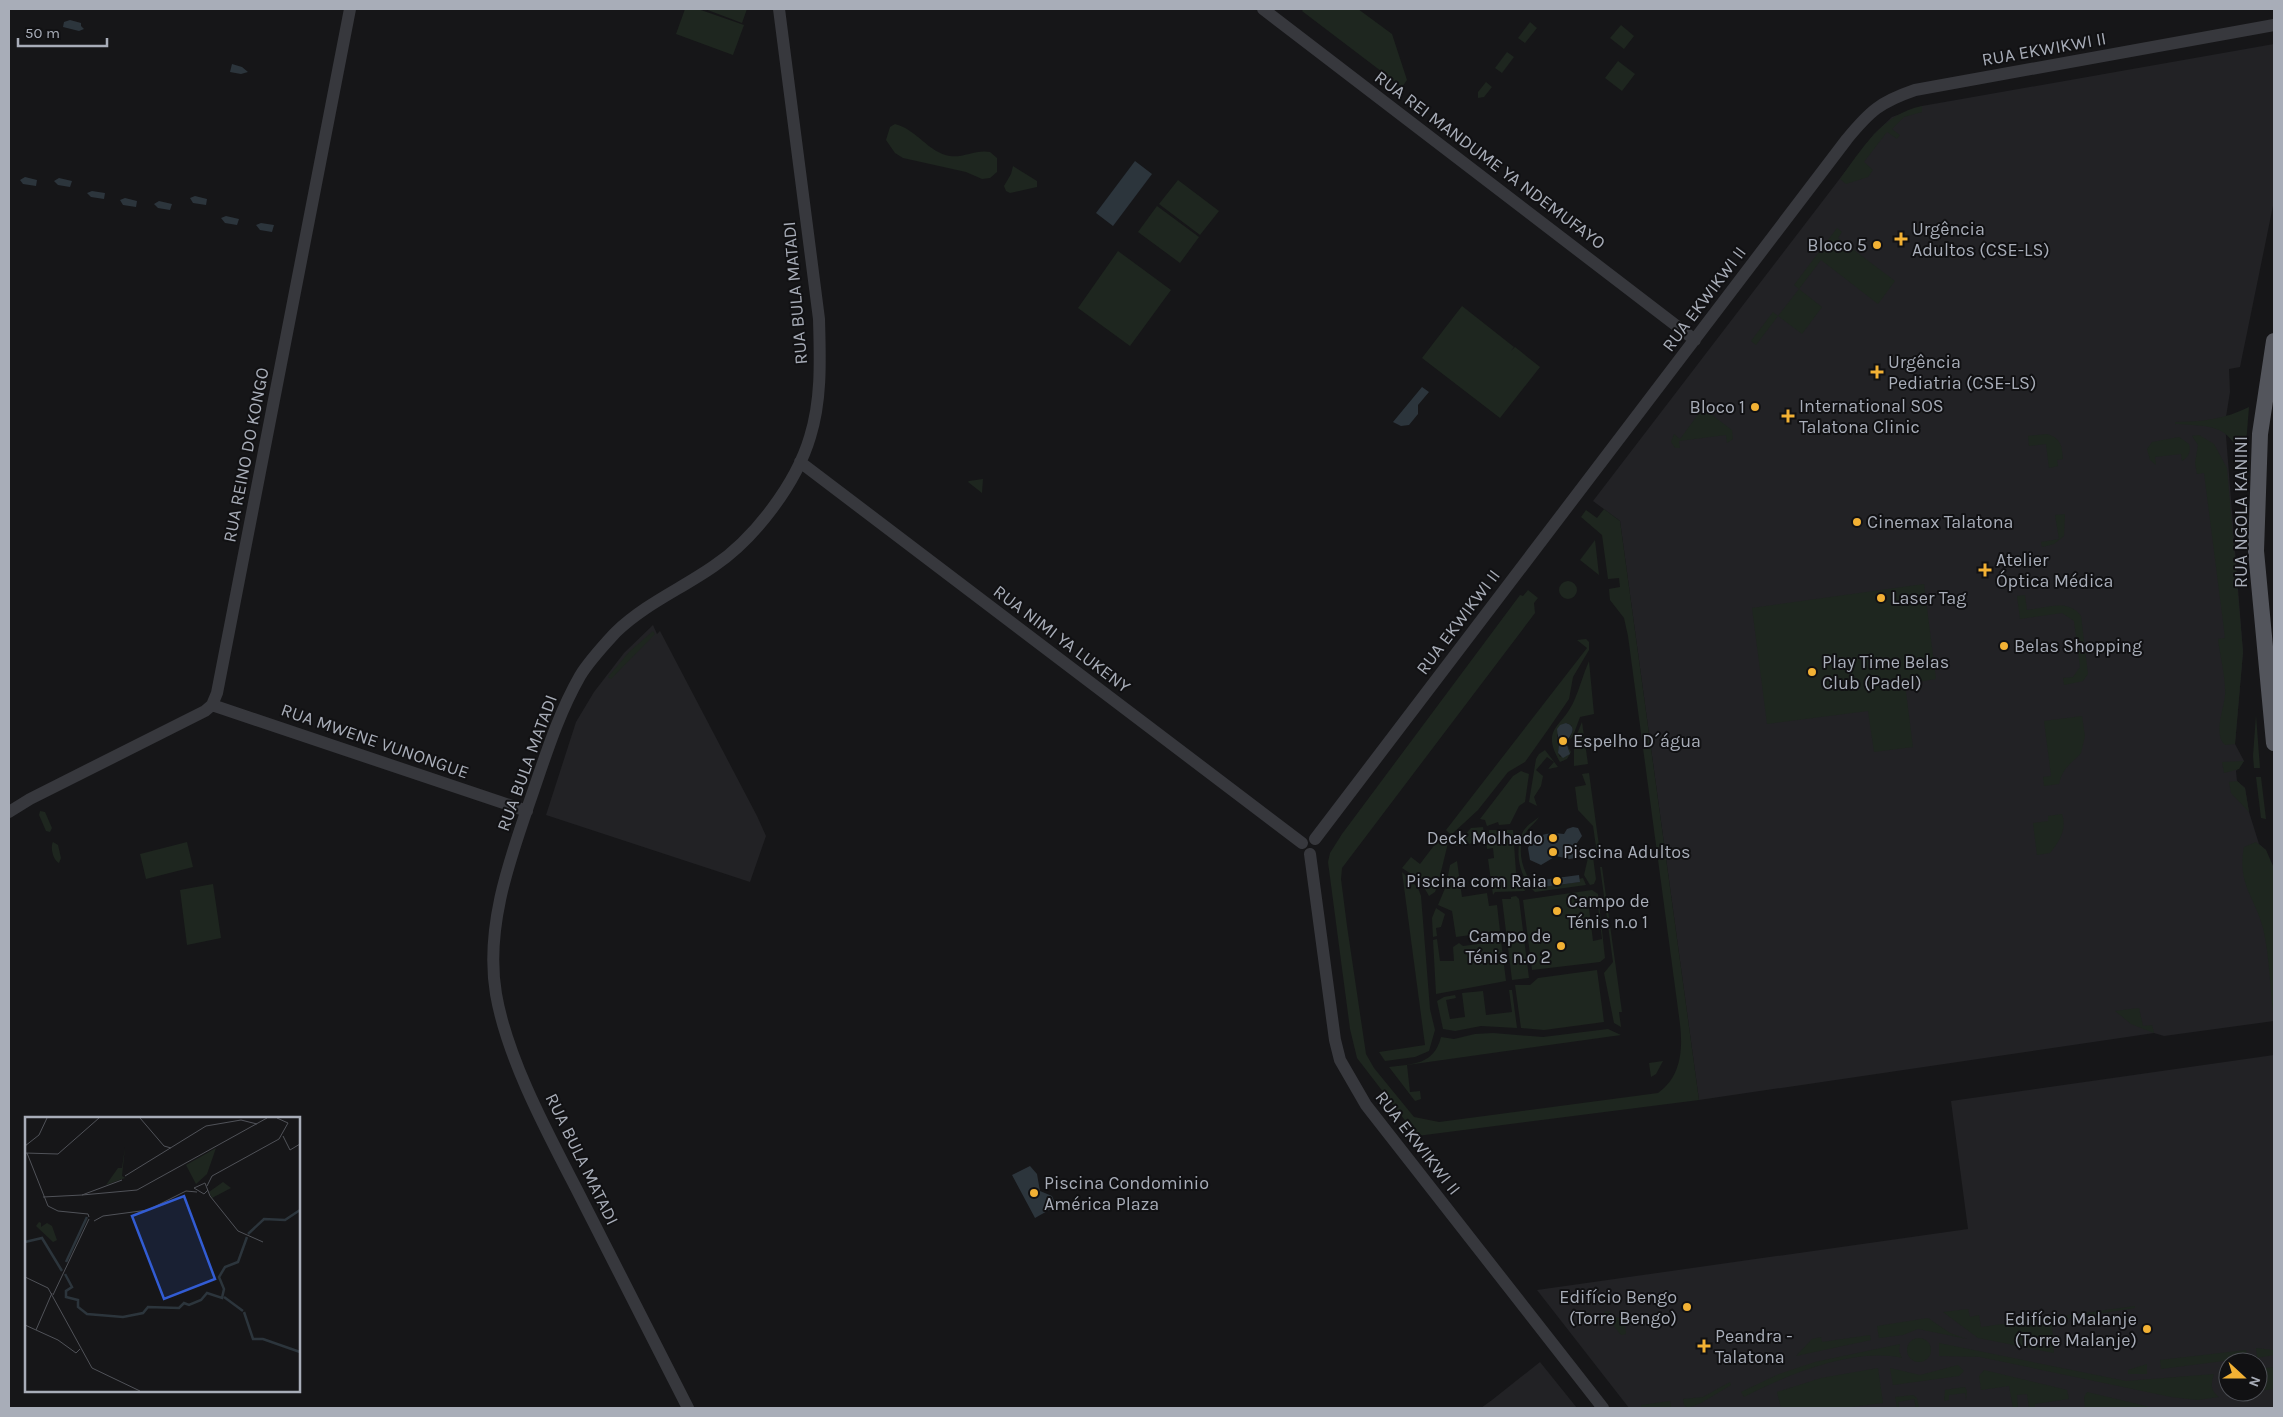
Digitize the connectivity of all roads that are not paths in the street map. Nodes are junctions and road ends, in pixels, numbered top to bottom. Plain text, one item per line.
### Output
1 (350, 9) edge
2 (779, 9) edge
3 (1263, 9) edge
4 (2274, 25) edge
5 (1695, 340) junction
6 (2274, 341) edge
7 (800, 462) junction
8 (212, 705) junction
9 (2274, 743) edge
10 (30, 799) junction
11 (9, 803) edge
12 (527, 811) junction
13 (9, 812) edge
14 (1315, 839) junction
15 (1302, 843) junction
16 (1310, 854) junction
17 (688, 1408) edge
18 (1603, 1408) edge

1 - 8 street, RUA REINO DO KONGO
2 - 7 street, RUA BULA MATADI
3 - 5 street, RUA REI MANDUME YA NDEMUFAYO
4 - 5 street, RUA EKWIKWI II
5 - 14 street, RUA EKWIKWI II
6 - 9 main road, RUA NGOLA KANINI
7 - 12 street, RUA BULA MATADI
7 - 15 street, RUA NIMI YA LUKENY
8 - 10 street
8 - 12 street, RUA MWENE VUNONGUE
10 - 11 street
10 - 13 street
12 - 17 street, RUA BULA MATADI
14 - 15 street
14 - 16 street, RUA EKWIKWI II
15 - 16 street, RUA EKWIKWI II
16 - 18 street, RUA EKWIKWI II

